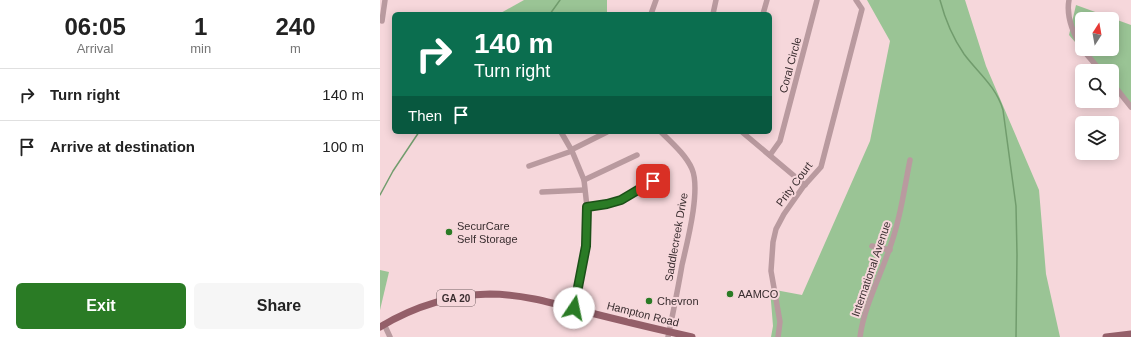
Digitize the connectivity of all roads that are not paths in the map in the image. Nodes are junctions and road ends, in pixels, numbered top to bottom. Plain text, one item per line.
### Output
1 (385, 0) edge
2 (656, 0) edge
3 (716, 0) edge
4 (767, 0) edge
5 (817, 0) edge
6 (856, 0) edge
7 (1069, 0) edge
8 (652, 12) edge
9 (713, 12) edge
10 (764, 12) edge
11 (382, 21) dead end
12 (1075, 37) edge
13 (1088, 56) edge
14 (1095, 64) edge
15 (1119, 92) edge
16 (1131, 108) edge
17 (562, 134) edge
18 (603, 134) edge
19 (663, 134) edge
20 (744, 134) edge
21 (572, 150) junction
22 (637, 155) dead end
23 (770, 155) junction
24 (910, 160) dead end
25 (529, 166) dead end
26 (584, 180) junction
27 (653, 181) dead end
28 (805, 185) junction
29 (584, 190) junction
30 (542, 192) dead end
31 (587, 207) junction
32 (872, 246) dead end
33 (890, 250) junction
34 (574, 308) junction
35 (382, 325) edge
36 (669, 334) edge
37 (1131, 334) edge
38 (390, 337) edge
39 (692, 337) edge
40 (778, 337) edge
41 (860, 337) edge
42 (1106, 337) edge

1 - 11 street
2 - 8 street
3 - 9 street
4 - 10 street
5 - 23 street, Coral Circle
6 - 28 street, Prity Court
7 - 12 street
13 - 14 street
15 - 16 street
17 - 21 street
18 - 21 street
19 - 36 street, Saddlecreek Drive
20 - 23 street
21 - 25 street
21 - 26 street
22 - 26 street
23 - 28 street
24 - 33 street, International Avenue
26 - 29 street
27 - 31 street
28 - 40 street, Prity Court
29 - 30 street
29 - 31 street
31 - 34 street
32 - 33 street
33 - 41 street, International Avenue
34 - 35 main road, Hampton Road / GA 20
34 - 36 main road, Hampton Road / GA 20
35 - 38 street
36 - 39 main road, Hampton Road / GA 20
37 - 42 main road

